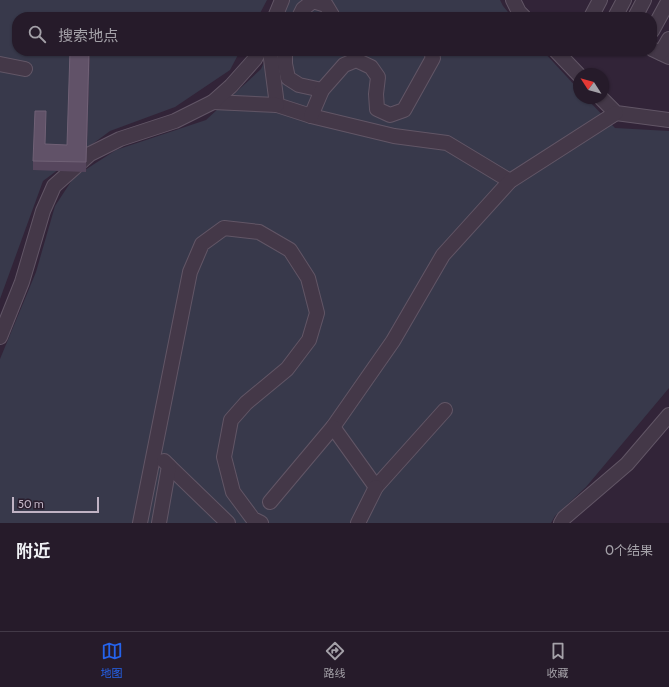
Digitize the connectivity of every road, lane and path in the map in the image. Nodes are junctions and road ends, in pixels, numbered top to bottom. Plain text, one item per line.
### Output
1 (282, 0) edge
2 (513, 0) edge
3 (600, 0) edge
4 (624, 0) edge
5 (644, 0) edge
6 (669, 0) edge
7 (277, 12) edge
8 (302, 12) edge
9 (330, 12) edge
10 (519, 12) edge
11 (594, 12) edge
12 (618, 12) edge
13 (638, 12) edge
14 (657, 22) edge
15 (669, 39) edge
16 (661, 53) edge
17 (256, 56) edge
18 (271, 56) edge
19 (285, 56) edge
20 (432, 56) edge
21 (561, 56) edge
22 (0, 64) edge
23 (25, 69) dead end
24 (573, 69) edge
25 (322, 90) junction
26 (213, 102) junction
27 (607, 104) edge
28 (277, 105) junction
29 (616, 113) junction
30 (311, 116) junction
31 (669, 120) edge
32 (510, 181) junction
33 (0, 338) edge
34 (445, 410) dead end
35 (669, 415) edge
36 (333, 427) junction
37 (154, 452) junction
38 (169, 466) junction
39 (376, 487) junction
40 (270, 502) dead end
41 (140, 523) edge
42 (159, 523) edge
43 (228, 523) edge
44 (261, 523) edge
45 (358, 523) edge
46 (561, 523) edge

1 - 7 lane
2 - 10 lane
3 - 11 lane
4 - 12 lane
5 - 13 lane
6 - 14 lane
8 - 9 lane
15 - 16 lane
17 - 26 lane
18 - 28 lane
19 - 25 lane
20 - 25 lane
21 - 24 lane
22 - 23 lane
25 - 30 lane
26 - 28 lane
26 - 33 lane
27 - 29 lane
28 - 30 lane
29 - 31 lane
29 - 32 lane
30 - 32 lane
32 - 36 lane
34 - 39 lane
35 - 46 lane
36 - 39 lane
36 - 40 lane
37 - 38 lane
37 - 41 lane
37 - 44 lane
38 - 42 lane
38 - 43 lane
39 - 45 lane

